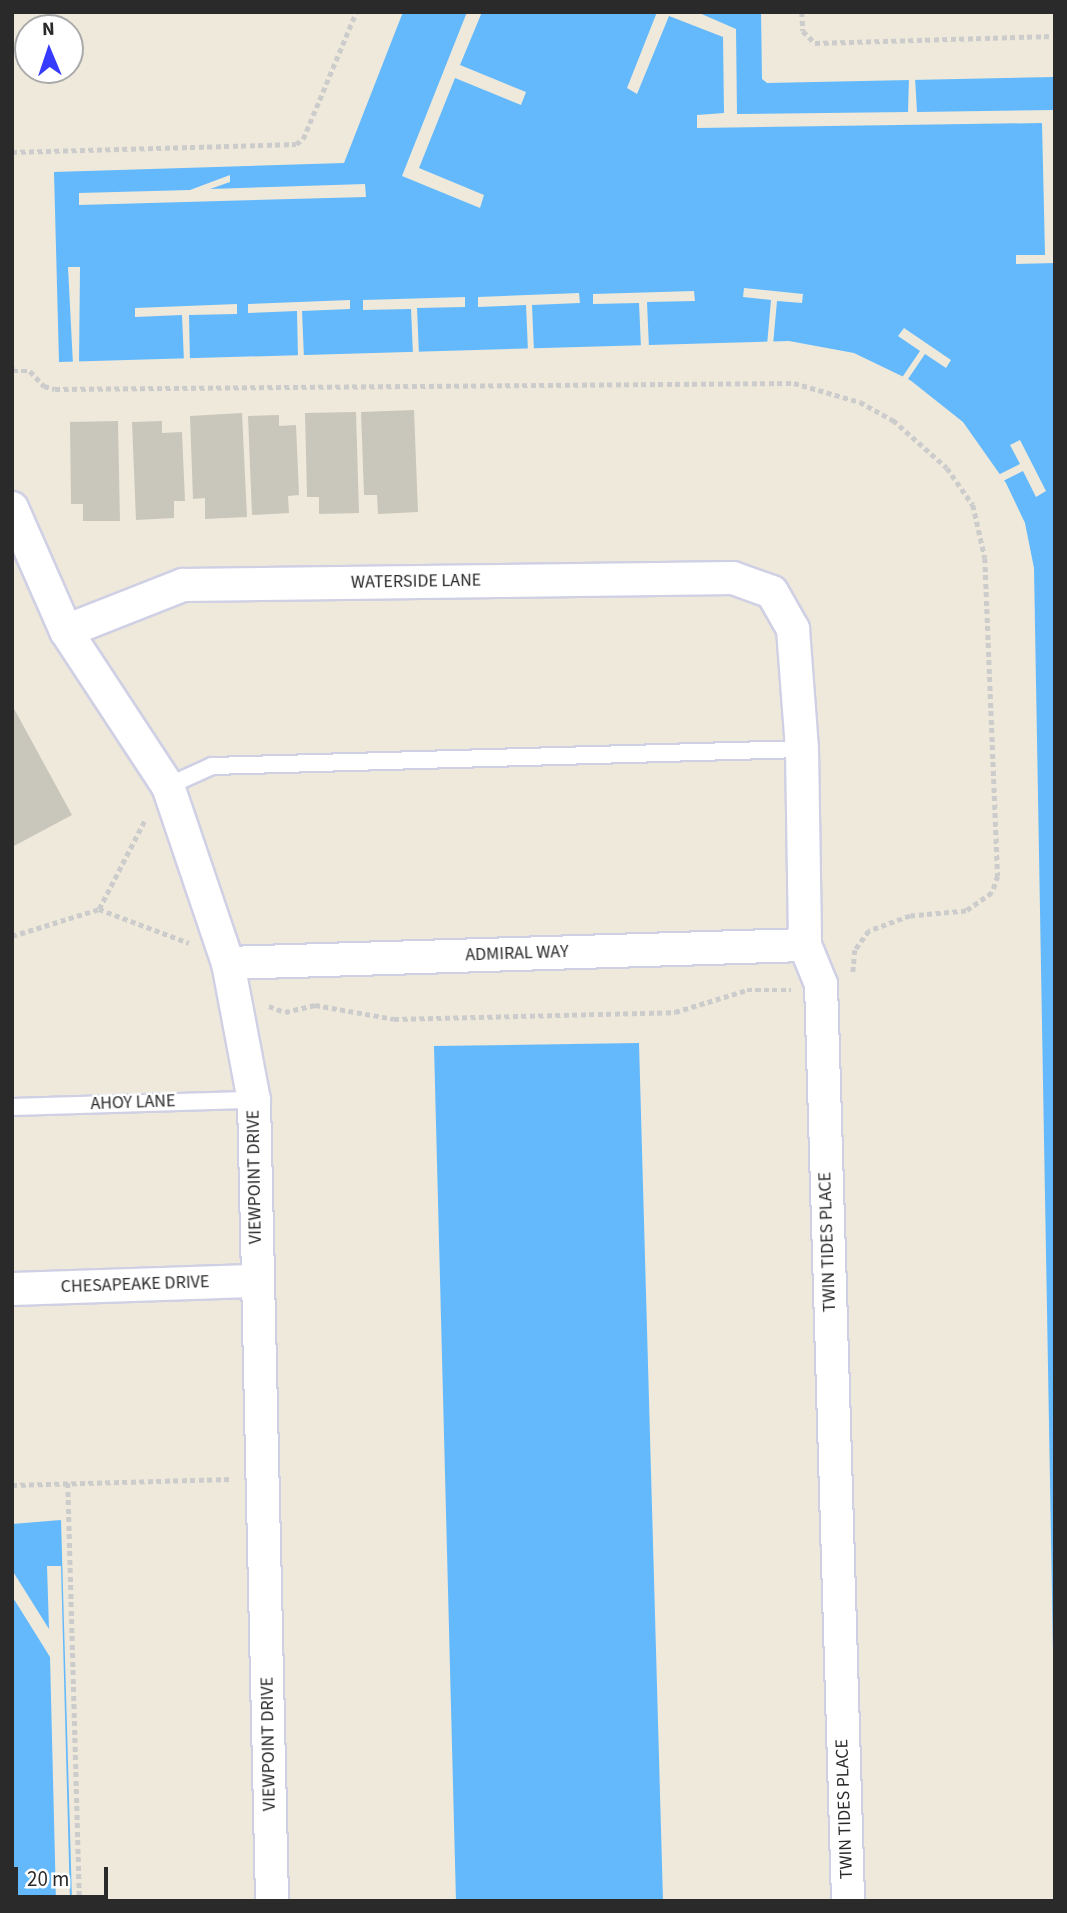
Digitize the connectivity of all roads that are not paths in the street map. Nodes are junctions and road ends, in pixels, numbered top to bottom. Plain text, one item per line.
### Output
1 (12, 508) edge
2 (772, 592) joint
3 (66, 631) junction
4 (802, 749) junction
5 (168, 786) junction
6 (806, 945) junction
7 (228, 963) junction
8 (254, 1100) junction
9 (12, 1107) edge
10 (258, 1281) junction
11 (12, 1289) edge
12 (272, 1901) edge
13 (848, 1901) edge

1 - 3 street, VIEWPOINT DRIVE
2 - 3 street, WATERSIDE LANE
2 - 4 street, TWIN TIDES PLACE
3 - 5 street, VIEWPOINT DRIVE
4 - 5 lane
4 - 6 street, TWIN TIDES PLACE
5 - 7 street, VIEWPOINT DRIVE
6 - 7 street, ADMIRAL WAY
6 - 13 street, TWIN TIDES PLACE
7 - 8 street, VIEWPOINT DRIVE
8 - 9 lane, AHOY LANE
8 - 10 street, VIEWPOINT DRIVE
10 - 11 street, CHESAPEAKE DRIVE
10 - 12 street, VIEWPOINT DRIVE

